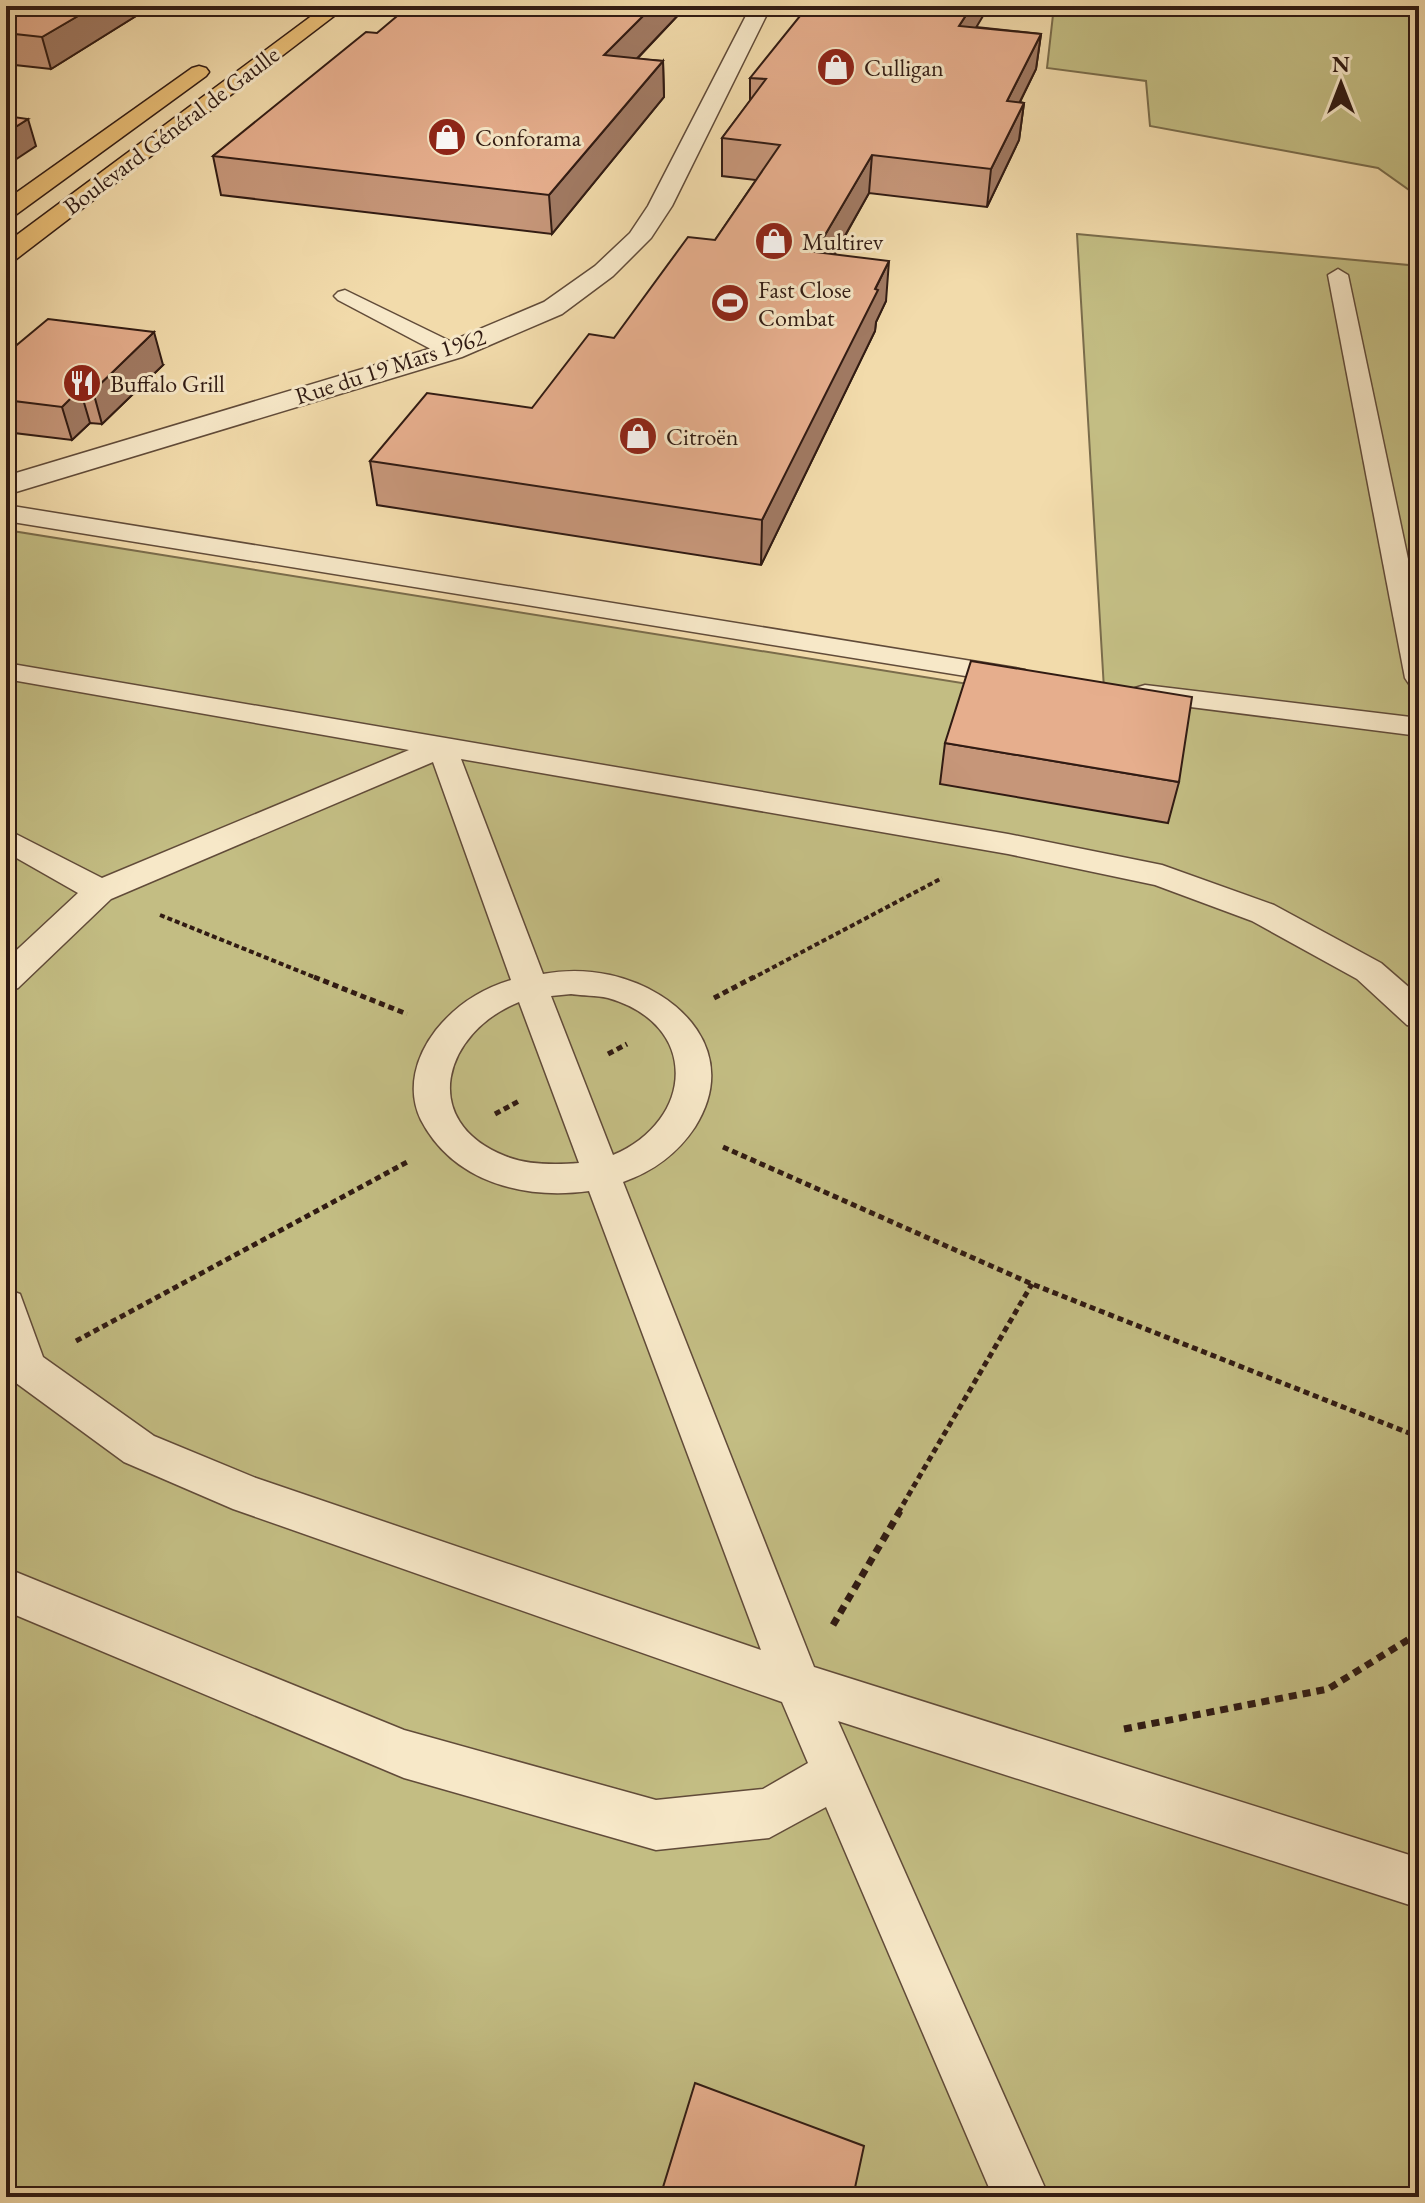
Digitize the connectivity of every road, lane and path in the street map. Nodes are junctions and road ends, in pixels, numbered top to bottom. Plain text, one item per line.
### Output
1 (337, 6) edge
2 (761, 6) edge
3 (216, 60) dead end
4 (6, 211) edge
5 (6, 255) edge
6 (1338, 275) dead end
7 (345, 296) dead end
8 (452, 351) junction
9 (6, 486) edge
10 (6, 513) edge
11 (14, 678) edge
12 (1419, 678) edge
13 (1043, 680) edge
14 (1120, 691) edge
15 (1419, 727) edge
16 (442, 747) junction
17 (6, 839) edge
18 (1008, 844) junction
19 (100, 891) junction
20 (6, 980) edge
21 (531, 987) junction
22 (1419, 1016) edge
23 (672, 1020) junction
24 (564, 1077) junction
25 (450, 1139) junction
26 (602, 1174) junction
27 (6, 1306) edge
28 (16, 1373) edge
29 (1419, 1437) edge
30 (6, 1589) edge
31 (1419, 1633) edge
32 (798, 1685) junction
33 (1118, 1731) dead end
34 (837, 1773) junction
35 (1419, 1883) edge
36 (1021, 2197) edge

1 - 5 main road, Boulevard Général de Gaulle
2 - 8 street, Rue du 19 Mars 1962
3 - 4 main road, Boulevard Général de Gaulle
6 - 12 lane
7 - 8 lane
8 - 9 street, Rue du 19 Mars 1962
10 - 13 lane
11 - 16 lane
14 - 15 lane
16 - 18 lane
16 - 19 lane
16 - 21 lane
17 - 19 lane
18 - 22 lane
18 - 23 path
19 - 20 lane
21 - 23 lane
21 - 24 lane
21 - 25 lane
23 - 24 path
23 - 26 lane
24 - 25 path
24 - 26 lane
25 - 26 lane
25 - 28 path
26 - 32 lane
27 - 28 lane
28 - 32 lane
29 - 32 path
30 - 34 lane
31 - 33 path
32 - 34 lane
32 - 35 lane
34 - 36 lane

